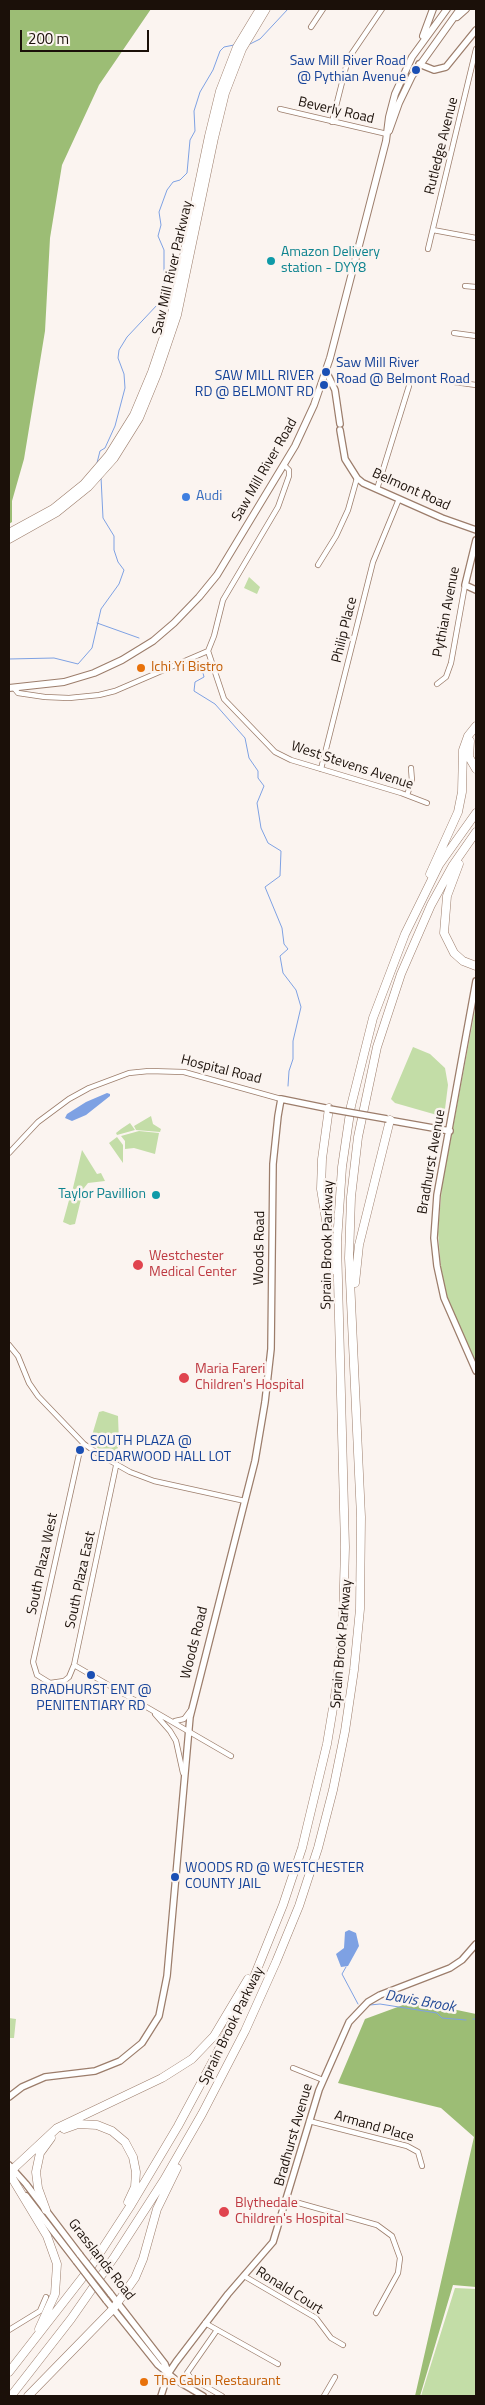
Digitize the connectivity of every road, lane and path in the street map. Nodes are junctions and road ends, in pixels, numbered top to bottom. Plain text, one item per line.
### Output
1 (260, 9) edge
2 (266, 9) edge
3 (323, 9) edge
4 (382, 9) edge
5 (433, 9) edge
6 (447, 9) edge
7 (460, 9) edge
8 (466, 9) edge
9 (311, 27) dead end
10 (445, 28) junction
11 (476, 30) edge
12 (245, 37) junction
13 (476, 49) edge
14 (412, 57) junction
15 (419, 64) junction
16 (280, 109) dead end
17 (332, 122) junction
18 (387, 134) junction
19 (433, 230) junction
20 (476, 238) edge
21 (428, 249) dead end
22 (464, 286) dead end
23 (476, 287) edge
24 (454, 333) dead end
25 (476, 336) edge
26 (326, 371) junction
27 (447, 381) dead end
28 (476, 385) edge
29 (409, 386) dead end
30 (284, 465) junction
31 (100, 471) junction
32 (357, 478) junction
33 (377, 489) junction
34 (399, 499) junction
35 (476, 530) edge
36 (9, 533) edge
37 (9, 539) edge
38 (476, 540) edge
39 (318, 565) dead end
40 (465, 585) junction
41 (476, 590) edge
42 (208, 651) junction
43 (437, 684) dead end
44 (12, 688) edge
45 (476, 726) edge
46 (476, 732) edge
47 (411, 768) dead end
48 (321, 769) junction
49 (476, 769) edge
50 (407, 794) junction
51 (427, 803) dead end
52 (476, 813) edge
53 (476, 832) edge
54 (420, 900) junction
55 (476, 966) edge
56 (476, 981) edge
57 (281, 1100) junction
58 (329, 1108) junction
59 (388, 1120) junction
60 (450, 1131) junction
61 (9, 1153) edge
62 (338, 1295) junction
63 (352, 1310) junction
64 (9, 1345) edge
65 (476, 1371) edge
66 (84, 1444) junction
67 (116, 1466) junction
68 (245, 1501) junction
69 (74, 1665) junction
70 (192, 1705) junction
71 (151, 1709) junction
72 (171, 1720) junction
73 (189, 1731) junction
74 (232, 1756) dead end
75 (184, 1782) junction
76 (476, 1944) edge
77 (266, 1948) junction
78 (293, 2068) dead end
79 (323, 2080) junction
80 (9, 2097) edge
81 (210, 2100) junction
82 (309, 2121) junction
83 (422, 2166) dead end
84 (11, 2172) edge
85 (288, 2200) junction
86 (46, 2210) junction
87 (107, 2243) junction
88 (244, 2276) junction
89 (46, 2297) dead end
90 (116, 2306) junction
91 (376, 2313) dead end
92 (206, 2324) junction
93 (10, 2330) edge
94 (217, 2330) junction
95 (343, 2345) dead end
96 (29, 2349) junction
97 (278, 2364) dead end
98 (9, 2372) edge
99 (168, 2374) junction
100 (335, 2377) dead end
101 (11, 2396) edge
102 (28, 2396) edge
103 (161, 2396) edge
104 (203, 2396) edge
105 (222, 2396) edge
106 (324, 2396) edge

1 - 12 highway, Saw Mill River Parkway
2 - 12 highway, Saw Mill River Parkway
3 - 9 street
4 - 17 street
5 - 14 main road
6 - 14 main road
7 - 10 main road
8 - 10 main road
10 - 15 main road, Saw Mill River Road
11 - 15 main road
12 - 31 highway, Saw Mill River Parkway
13 - 19 street, Rutledge Avenue
14 - 18 main road, Saw Mill River Road
15 - 18 main road, Saw Mill River Road
16 - 17 street, Beverly Road
17 - 18 street, Beverly Road
18 - 26 main road, Saw Mill River Road
19 - 20 street
19 - 21 street, Rutledge Avenue
22 - 23 street
24 - 25 street
26 - 30 main road, Saw Mill River Road
26 - 32 main road, Belmont Road
27 - 28 street
29 - 33 street
30 - 42 street
30 - 44 main road, Saw Mill River Road
31 - 36 highway, Saw Mill River Parkway
31 - 37 highway, Saw Mill River Parkway
32 - 33 main road, Belmont Road
32 - 39 street
33 - 34 main road, Belmont Road
34 - 35 main road, Belmont Road
34 - 48 street, Philip Place
38 - 40 main road, Pythian Avenue
40 - 41 main road
40 - 43 street, Pythian Avenue
42 - 44 street
42 - 48 street, West Stevens Avenue
45 - 54 highway
46 - 49 highway
47 - 50 street
48 - 50 street, West Stevens Avenue
50 - 51 street, West Stevens Avenue
52 - 54 highway, Sprain Brook Parkway
53 - 55 highway
53 - 63 highway, Sprain Brook Parkway
54 - 62 highway, Sprain Brook Parkway
56 - 60 main road, Bradhurst Avenue
57 - 58 main road, Hospital Road
57 - 61 street, Hospital Road
57 - 68 main road, Woods Road
58 - 59 main road, Hospital Road, bridge
58 - 62 highway
59 - 60 main road, Hospital Road
59 - 63 highway
60 - 65 main road, Bradhurst Avenue
62 - 77 highway, Sprain Brook Parkway
63 - 81 highway, Sprain Brook Parkway
64 - 66 street
66 - 67 street
66 - 69 street, South Plaza West
67 - 68 street
67 - 69 street, South Plaza East
68 - 70 main road, Woods Road
69 - 71 street
70 - 72 street
70 - 73 main road, Woods Road
71 - 72 street
71 - 75 street
72 - 73 street
73 - 74 street
73 - 75 main road, Woods Road
75 - 80 main road, Woods Road
76 - 79 main road, Bradhurst Avenue
77 - 84 highway
77 - 87 highway, Sprain Brook Parkway
78 - 79 street
79 - 82 main road, Bradhurst Avenue
81 - 90 highway
81 - 101 highway, Sprain Brook Parkway
82 - 83 street, Armand Place
82 - 85 main road, Bradhurst Avenue
84 - 86 main road, Grasslands Road
84 - 90 main road, Grasslands Road, bridge
84 - 96 highway
85 - 88 main road, Bradhurst Avenue
85 - 91 street
86 - 87 highway
86 - 90 main road, Grasslands Road, bridge
87 - 96 highway, Sprain Brook Parkway
88 - 92 main road, Bradhurst Avenue
88 - 95 street, Ronald Court
89 - 93 street
90 - 99 main road, Grasslands Road
90 - 102 highway
92 - 94 street
92 - 99 main road, Bradhurst Avenue
94 - 97 street
94 - 105 street
96 - 98 highway, Sprain Brook Parkway
99 - 103 main road, Bradhurst Avenue
99 - 104 main road, Grasslands Road
100 - 106 street

